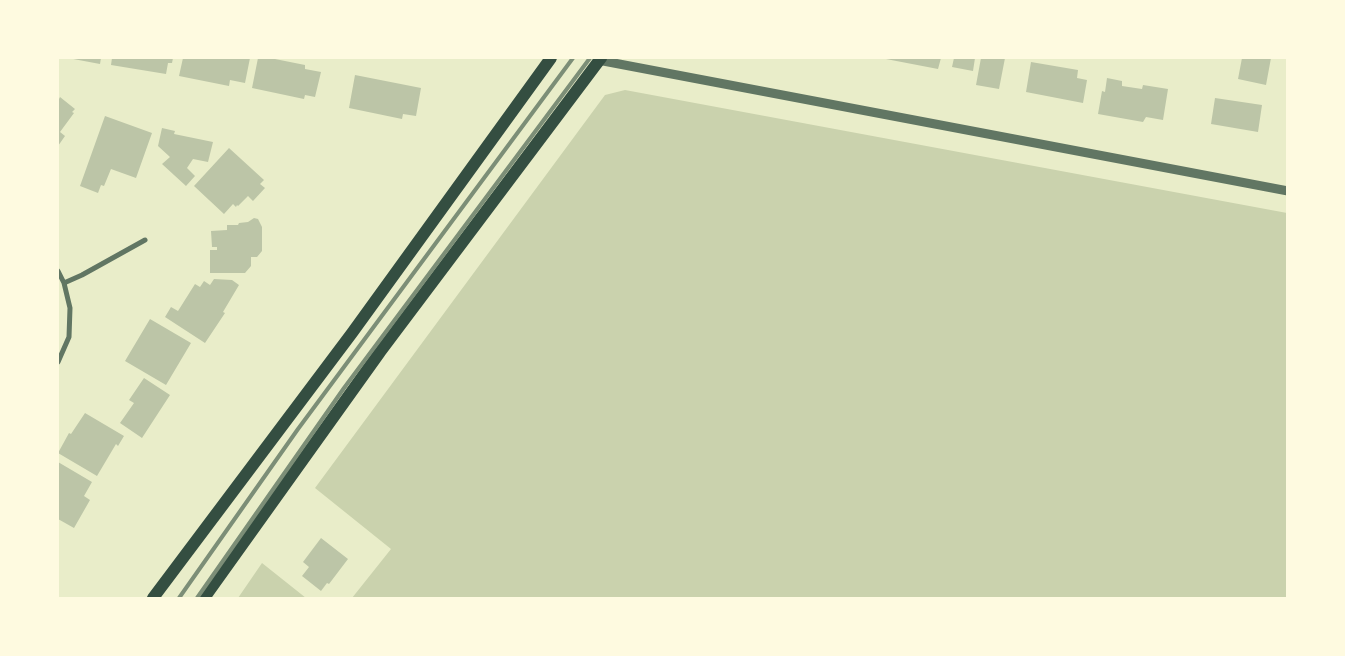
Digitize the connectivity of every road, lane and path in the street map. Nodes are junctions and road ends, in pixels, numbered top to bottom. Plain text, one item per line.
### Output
1 (546, 59) edge
2 (600, 59) edge
3 (1288, 191) edge
4 (145, 240) dead end
5 (58, 271) edge
6 (64, 283) junction
7 (58, 362) edge
8 (153, 598) edge
9 (204, 598) edge

1 - 8 main road
2 - 3 street
2 - 9 main road
4 - 6 street
5 - 6 street
6 - 7 street

